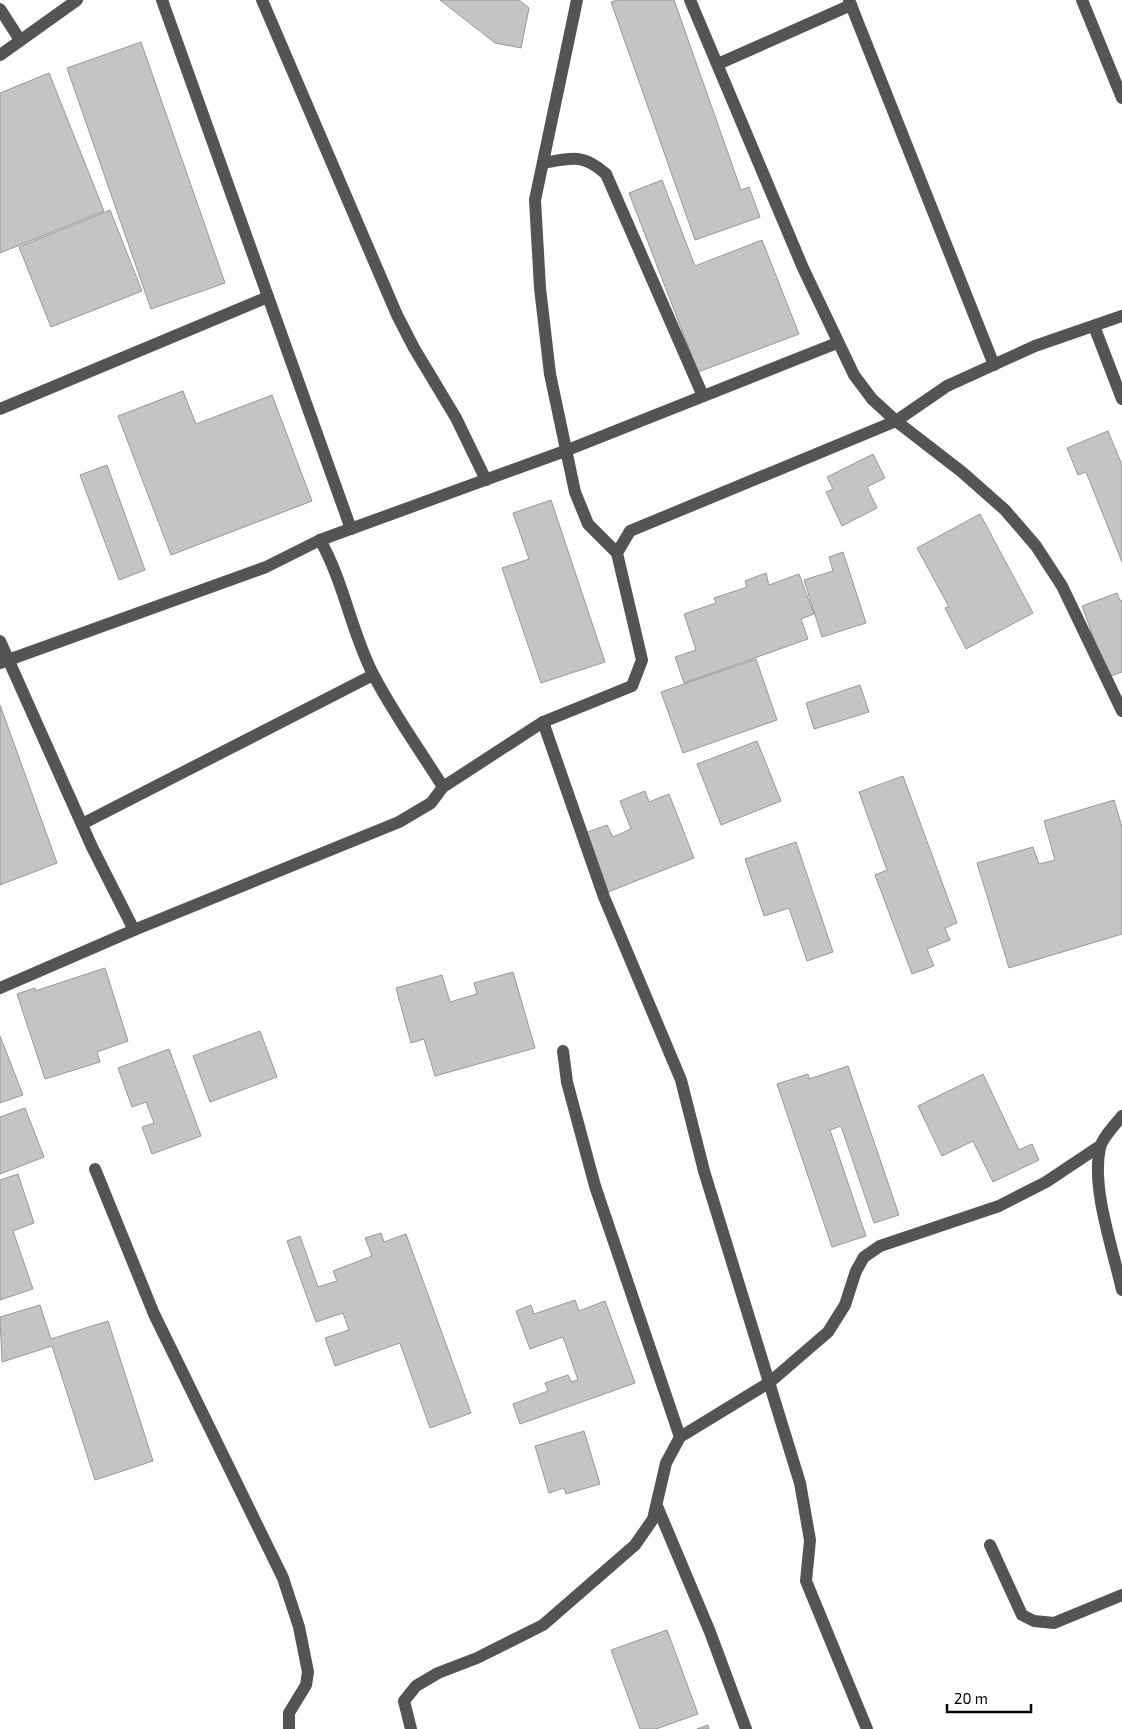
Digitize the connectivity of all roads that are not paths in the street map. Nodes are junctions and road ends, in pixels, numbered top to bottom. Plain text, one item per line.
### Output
1 (77, 0) edge
2 (162, 0) edge
3 (262, 0) edge
4 (577, 0) edge
5 (690, 0) edge
6 (1082, 0) edge
7 (850, 3) edge
8 (0, 9) edge
9 (20, 40) junction
10 (0, 55) edge
11 (718, 64) junction
12 (1119, 84) edge
13 (1122, 98) edge
14 (542, 164) junction
15 (268, 297) junction
16 (1122, 316) edge
17 (1094, 326) junction
18 (837, 343) junction
19 (994, 365) junction
20 (703, 396) junction
21 (1122, 399) edge
22 (0, 409) edge
23 (896, 421) junction
24 (565, 451) junction
25 (486, 480) junction
26 (351, 529) junction
27 (320, 540) junction
28 (617, 553) junction
29 (0, 641) edge
30 (4, 661) edge
31 (373, 674) junction
32 (1121, 707) edge
33 (543, 722) junction
34 (443, 787) junction
35 (82, 824) junction
36 (134, 930) junction
37 (0, 988) edge
38 (563, 1051) dead end
39 (1122, 1116) edge
40 (1100, 1146) junction
41 (95, 1169) dead end
42 (1122, 1290) edge
43 (770, 1382) junction
44 (680, 1436) junction
45 (657, 1506) junction
46 (990, 1545) dead end
47 (1122, 1594) edge
48 (289, 1729) edge
49 (411, 1729) edge
50 (746, 1729) edge
51 (866, 1729) edge

1 - 9 street
2 - 15 street
3 - 25 street
4 - 14 street
5 - 11 street
6 - 12 street
7 - 11 street
7 - 19 street
8 - 9 street
9 - 10 street
11 - 18 street
12 - 13 street
14 - 20 street
14 - 24 street
15 - 22 street
15 - 26 street
16 - 17 street
17 - 19 street
17 - 21 street
18 - 20 street
18 - 23 street
19 - 23 street
20 - 24 street
23 - 28 street
23 - 32 street
24 - 25 street
24 - 28 street
25 - 26 street
26 - 27 street
27 - 30 street
27 - 31 street
28 - 33 street
29 - 30 street
30 - 35 street
31 - 34 street
31 - 35 street
33 - 34 street
33 - 43 street
34 - 36 street
35 - 36 street
36 - 37 street
38 - 44 street
39 - 40 street
40 - 42 street
40 - 43 street
41 - 48 street
43 - 44 street
43 - 51 street
44 - 45 street
45 - 49 street
45 - 50 street
46 - 47 street

